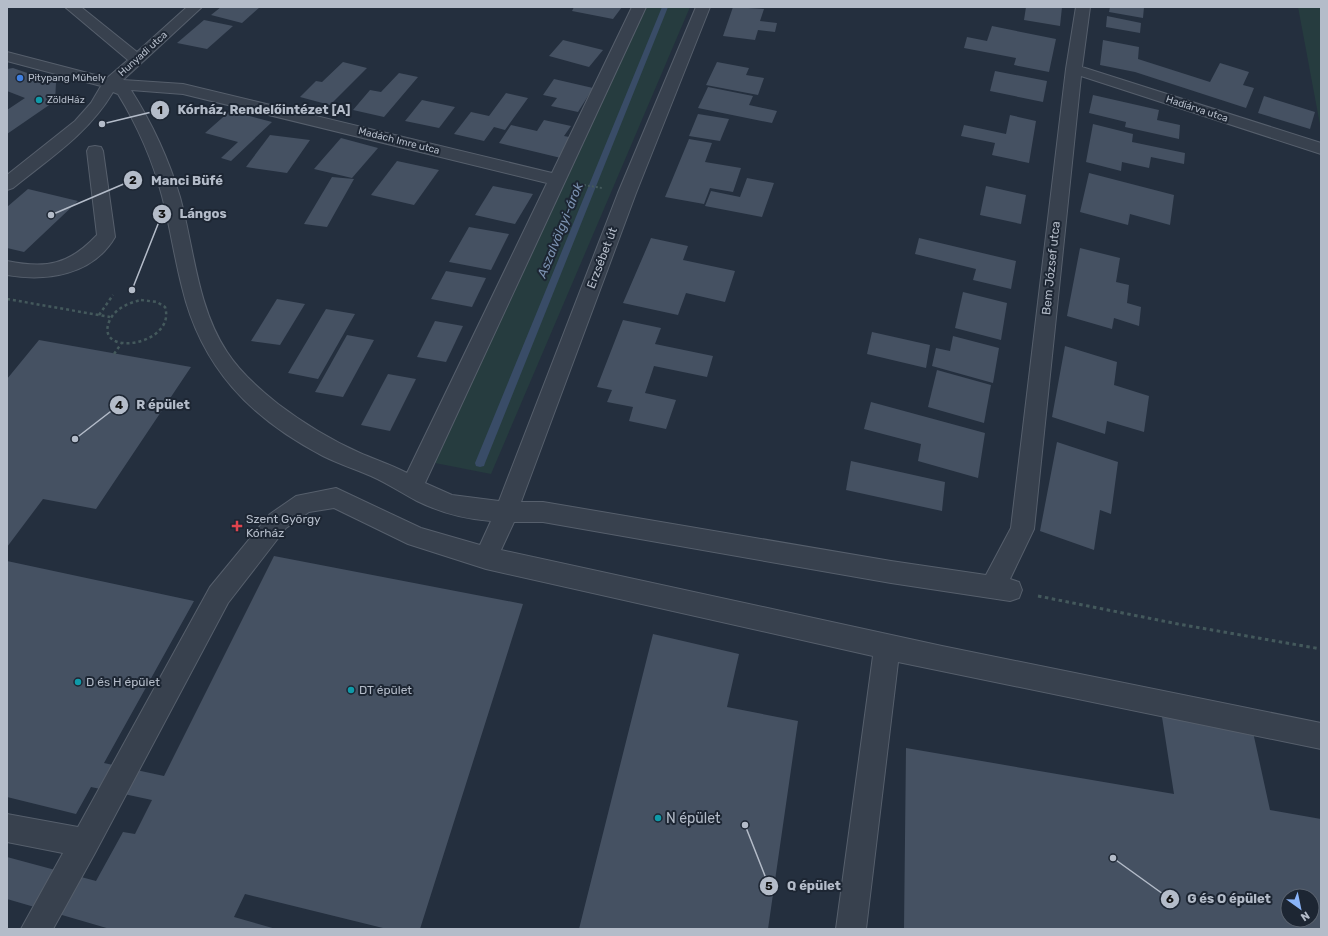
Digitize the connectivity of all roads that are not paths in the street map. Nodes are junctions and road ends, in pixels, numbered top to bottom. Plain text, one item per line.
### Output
1 (72, 7) edge
2 (195, 7) edge
3 (639, 7) edge
4 (703, 7) edge
5 (1083, 7) edge
6 (7, 56) edge
7 (136, 59) junction
8 (1074, 69) junction
9 (110, 84) junction
10 (1321, 149) edge
11 (95, 151) dead end
12 (558, 180) junction
13 (7, 184) edge
14 (7, 268) edge
15 (412, 487) junction
16 (507, 512) junction
17 (486, 558) junction
18 (887, 647) junction
19 (1321, 736) edge
20 (7, 828) edge
21 (85, 843) junction
22 (36, 929) edge
23 (851, 929) edge

1 - 7 street
2 - 7 street, Hunyadi utca
3 - 12 street
4 - 16 street, Erzsébet út
5 - 8 street, Bem József utca
6 - 9 street, Madách Imre utca
7 - 9 street, Hunyadi utca
8 - 10 street, Hadiárva utca
8 - 16 street, Bem József utca
9 - 12 street, Madách Imre utca
9 - 13 street, Hunyadi utca
9 - 15 street
11 - 14 street
12 - 15 street
15 - 16 street
16 - 17 street, Erzsébet út
17 - 18 street
17 - 21 street
18 - 19 street
18 - 23 street
20 - 21 street
21 - 22 street

